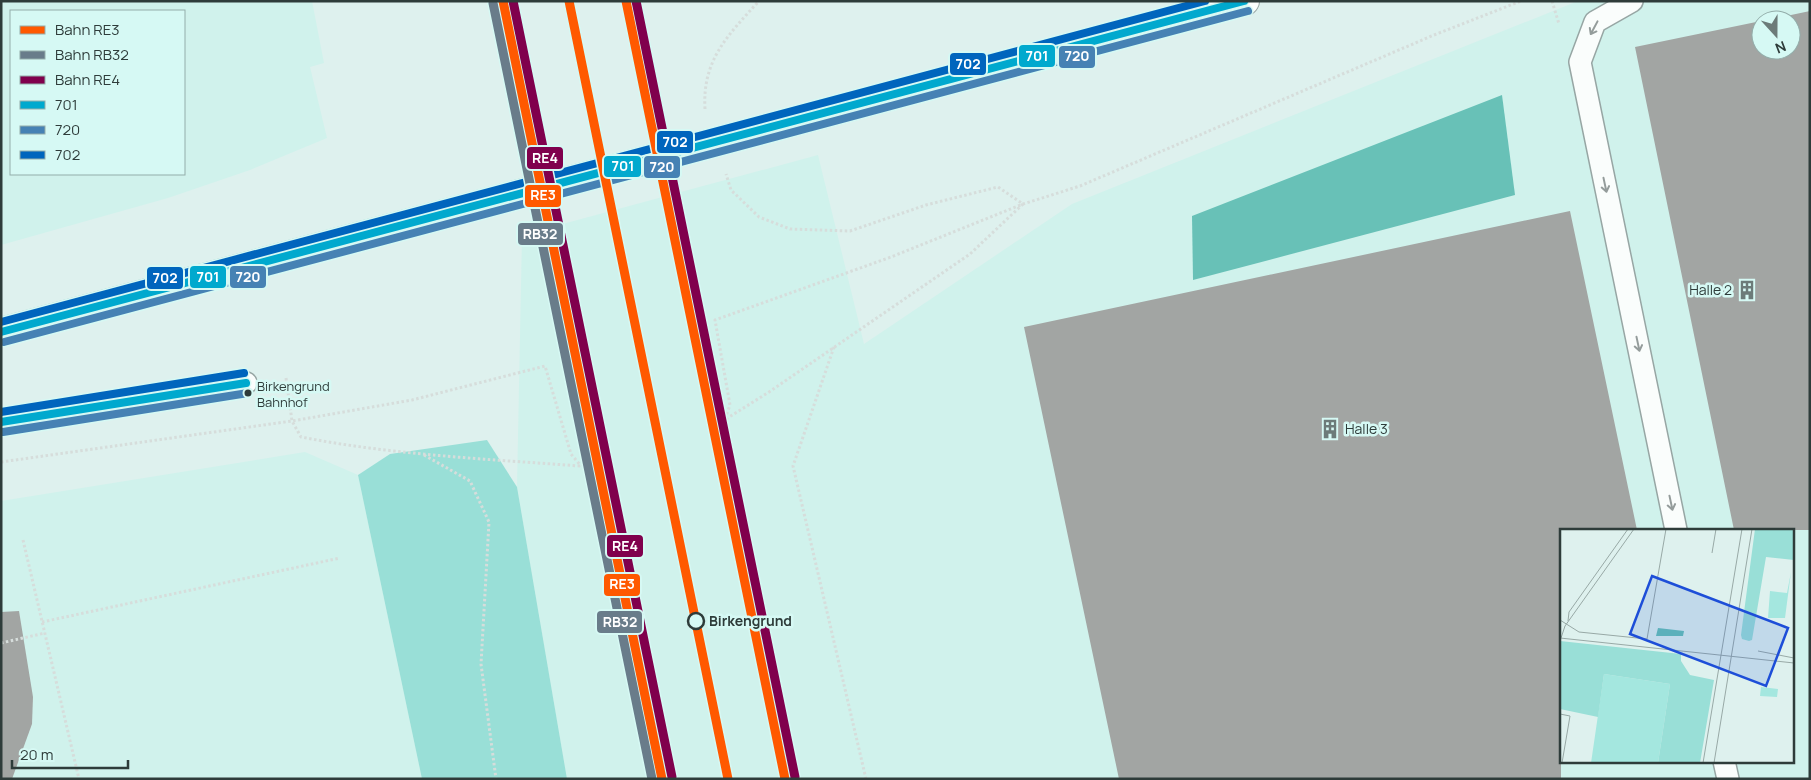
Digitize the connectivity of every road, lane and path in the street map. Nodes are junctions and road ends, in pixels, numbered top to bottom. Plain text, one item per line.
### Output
1 (759, 1) edge
2 (1244, 1) edge
3 (1520, 1) edge
4 (1632, 1) edge
5 (707, 117) dead end
6 (725, 171) dead end
7 (1024, 204) junction
8 (1, 332) edge
9 (834, 346) junction
10 (286, 378) dead end
11 (246, 383) dead end
12 (292, 421) junction
13 (1, 422) edge
14 (424, 455) junction
15 (1, 462) edge
16 (1676, 529) edge
17 (23, 540) dead end
18 (340, 558) dead end
19 (42, 622) junction
20 (45, 633) junction
21 (1, 643) edge
22 (1724, 762) edge
23 (79, 779) edge
24 (496, 779) edge
25 (866, 779) edge
26 (1728, 779) edge

1 - 5 path
2 - 8 street, bridge
3 - 7 path
4 -> 16 lane
6 - 7 path
7 - 9 path
7 - 9 path
9 - 25 path
10 - 12 path
11 - 13 lane
12 - 14 path
12 - 14 path
12 - 15 path
14 - 24 path
17 - 19 path
18 - 19 path
19 - 20 path
20 - 21 path
20 - 23 path
22 - 26 lane

